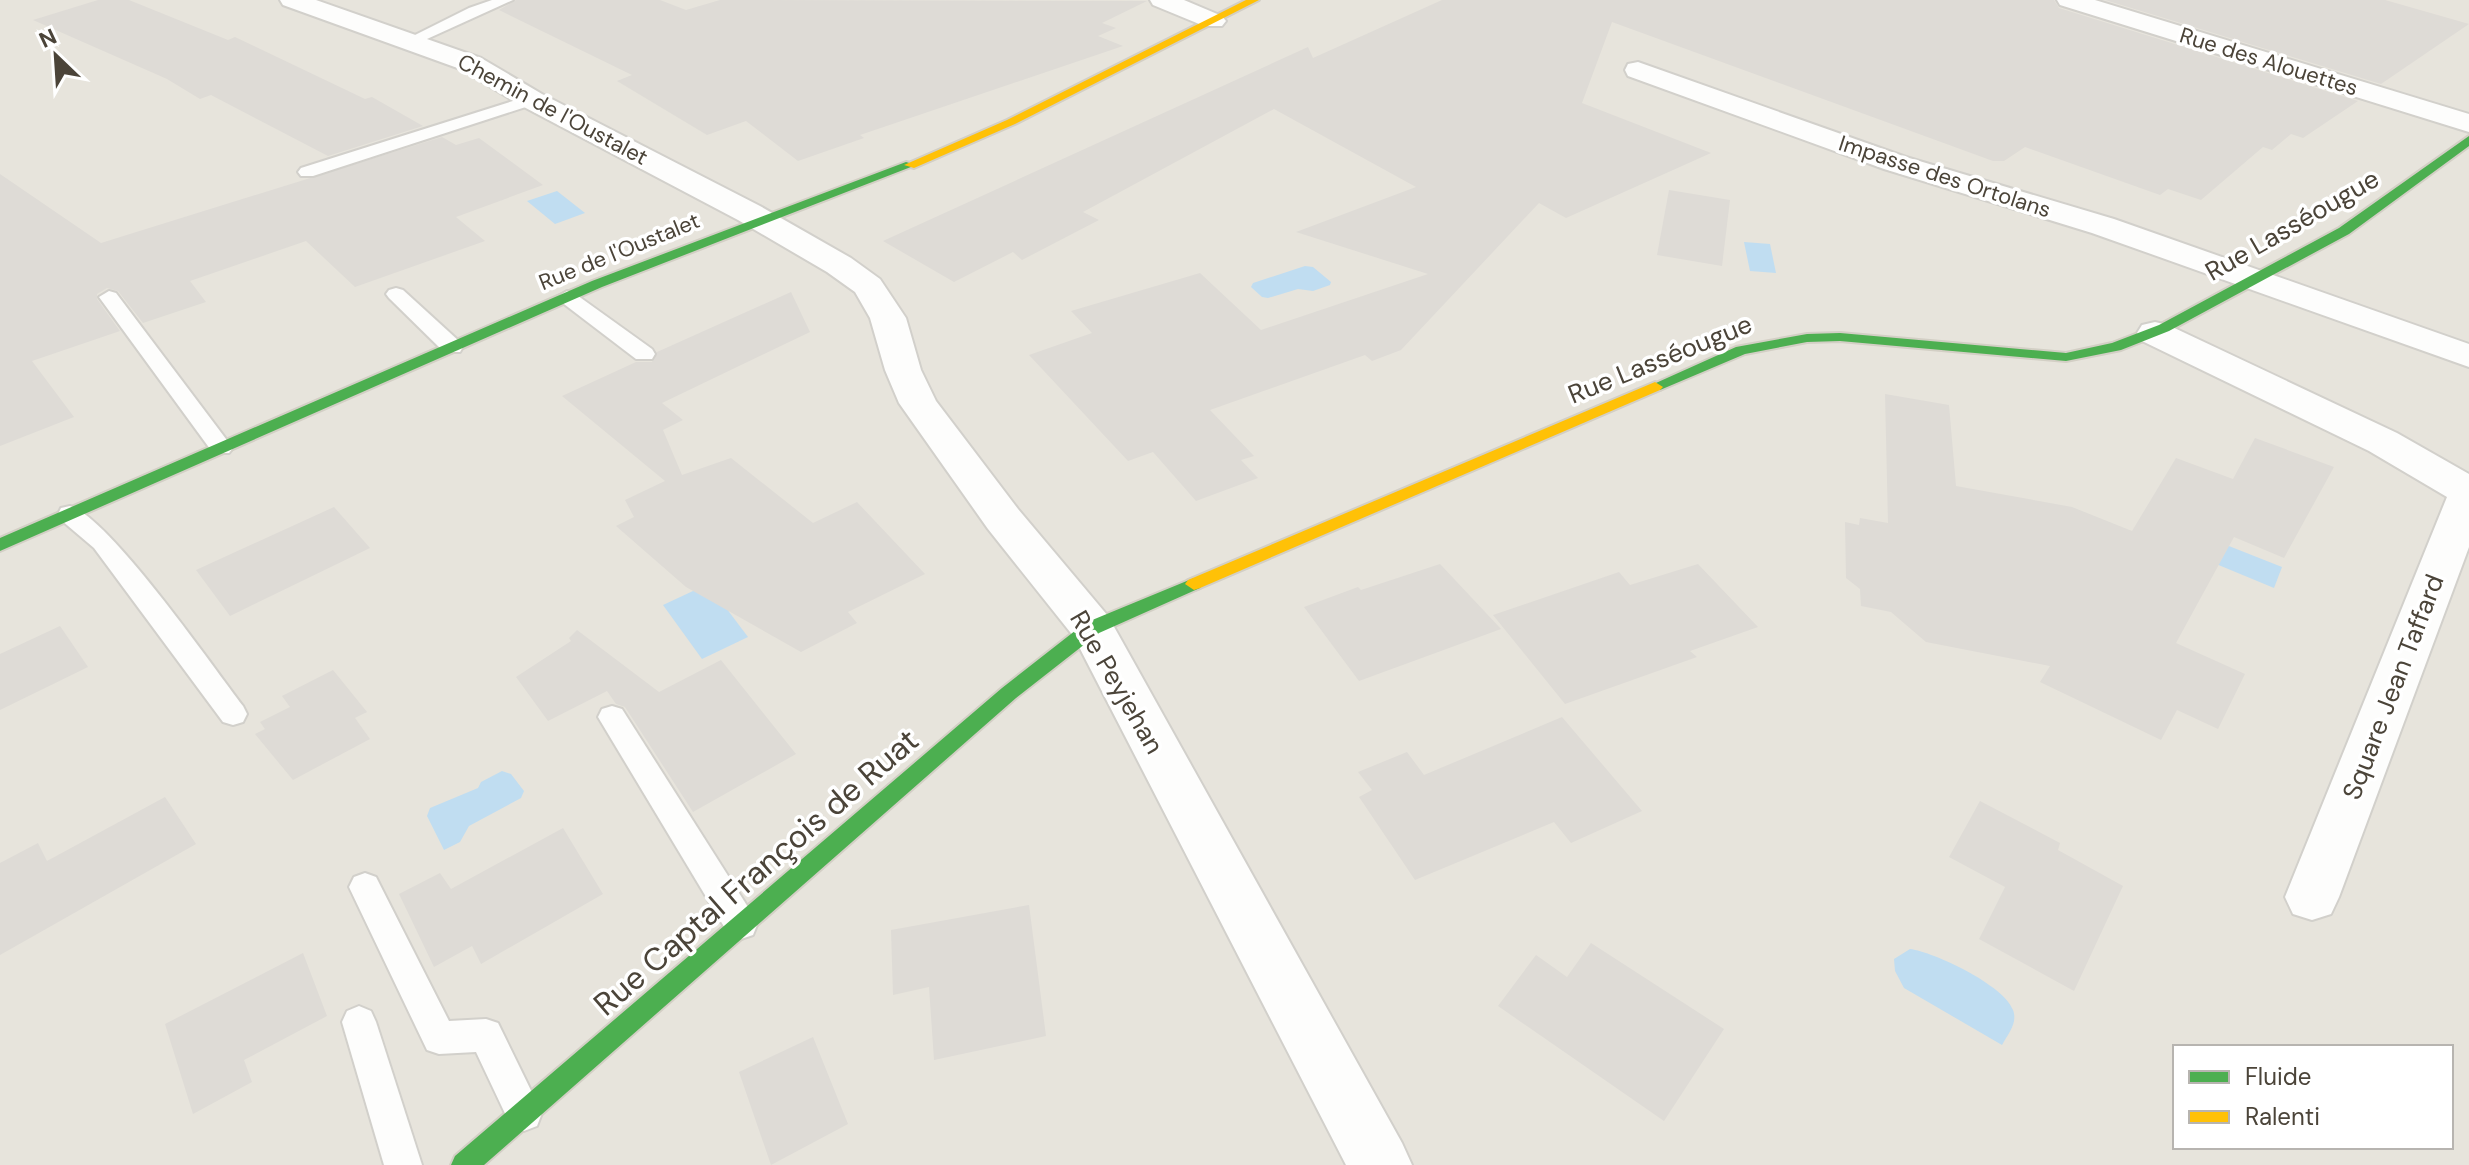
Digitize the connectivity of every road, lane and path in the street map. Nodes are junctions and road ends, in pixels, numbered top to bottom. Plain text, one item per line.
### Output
1 (506, 0) edge
2 (1162, 0) edge
3 (1254, 0) edge
4 (2069, 0) edge
5 (298, 1) edge
6 (1213, 21) junction
7 (411, 41) junction
8 (1638, 70) dead end
9 (532, 100) junction
10 (2469, 123) edge
11 (2469, 140) edge
12 (307, 172) dead end
13 (760, 220) junction
14 (2253, 280) junction
15 (396, 294) dead end
16 (109, 297) dead end
17 (567, 297) junction
18 (2155, 333) junction
19 (452, 347) junction
20 (644, 354) dead end
21 (2469, 356) edge
22 (221, 448) junction
23 (70, 514) junction
24 (0, 545) edge
25 (1092, 628) junction
26 (233, 714) dead end
27 (612, 717) dead end
28 (365, 887) dead end
29 (2312, 897) dead end
30 (741, 925) junction
31 (359, 1022) dead end
32 (524, 1113) junction
33 (403, 1165) edge
34 (464, 1165) edge
35 (1380, 1165) edge

1 - 7 lane
2 - 6 street
3 - 6 street, Rue de l'Oustalet
4 - 10 street, Rue des Alouettes
5 - 7 street, Chemin de l'Oustalet
6 - 13 street, Rue de l'Oustalet
7 - 9 street, Chemin de l'Oustalet
8 - 14 street, Impasse des Ortolans
9 - 12 lane
9 - 13 street, Chemin de l'Oustalet
11 - 14 street, Rue Lasséougue
13 - 17 street, Rue de l'Oustalet
13 - 25 street, Rue Peyjehan
14 - 18 street, Rue Lasséougue
14 - 21 street, Impasse des Ortolans
15 - 19 lane
16 - 22 lane
17 - 19 street, Rue de l'Oustalet
17 - 20 lane
18 - 25 street, Rue Lasséougue
18 - 29 street, Square Jean Taffard
19 - 22 street, Rue de l'Oustalet
22 - 23 street, Rue de l'Oustalet
23 - 24 street, Rue de l'Oustalet
23 - 26 lane
25 - 30 street, Rue Captal François de Ruat
25 - 35 street, Rue Peyjehan
27 - 30 lane
28 - 32 lane
30 - 32 street, Rue Captal François de Ruat
31 - 33 lane
32 - 34 street, Rue Captal François de Ruat

